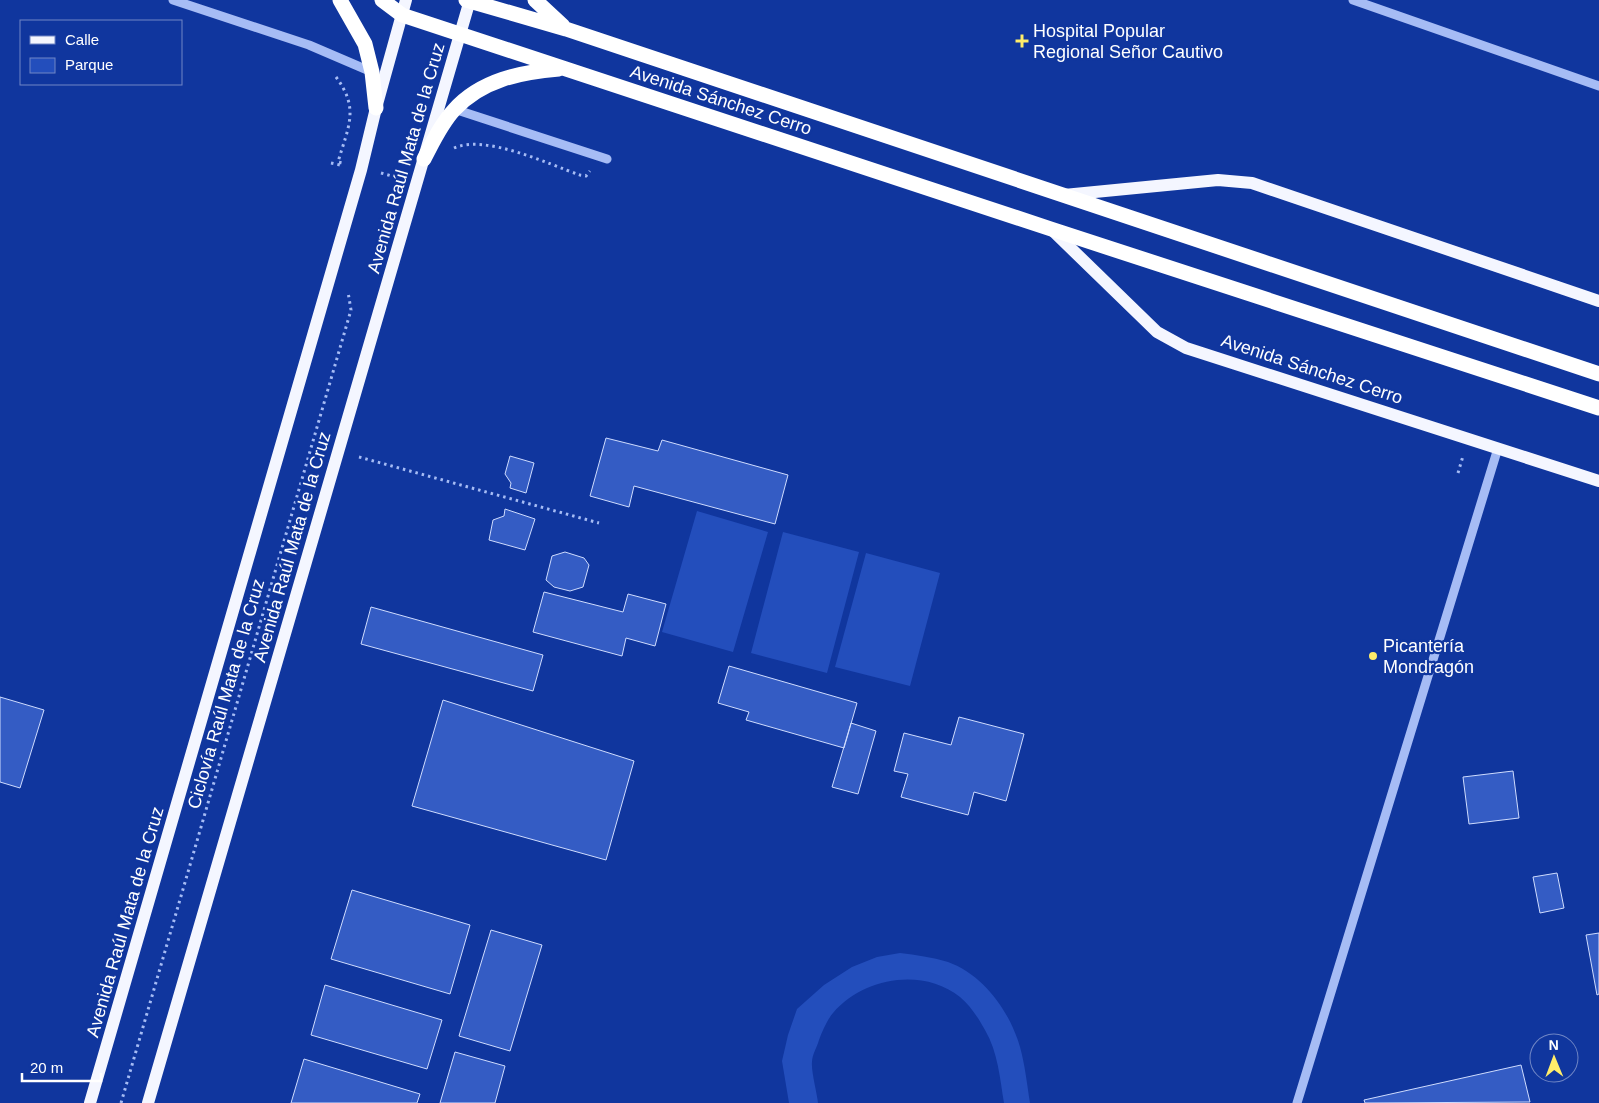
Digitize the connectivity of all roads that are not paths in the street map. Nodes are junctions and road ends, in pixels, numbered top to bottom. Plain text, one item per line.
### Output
1 (173, 0) edge
2 (340, 0) edge
3 (382, 0) edge
4 (468, 0) edge
5 (535, 0) edge
6 (1353, 0) edge
7 (404, 7) edge
8 (566, 29) junction
9 (461, 33) junction
10 (564, 68) junction
11 (372, 72) junction
12 (1599, 86) edge
13 (376, 108) junction
14 (454, 109) junction
15 (424, 159) junction
16 (607, 159) dead end
17 (1060, 195) junction
18 (1051, 229) junction
19 (1599, 301) edge
20 (1599, 374) edge
21 (1599, 408) edge
22 (1498, 448) junction
23 (1599, 481) edge
24 (90, 1103) edge
25 (148, 1103) edge
26 (1298, 1103) edge

1 - 11 street
2 - 11 highway
3 - 7 highway, Avenida Sánchez Cerro
4 - 8 highway, Avenida Sánchez Cerro
4 - 9 main road, Avenida Raúl Mata de la Cruz
5 - 8 highway
6 - 12 street
7 - 9 highway, Avenida Sánchez Cerro
7 - 13 main road, Avenida Raúl Mata de la Cruz
8 - 17 highway, Avenida Sánchez Cerro
9 - 10 highway, Avenida Sánchez Cerro
9 - 15 main road, Avenida Raúl Mata de la Cruz
10 - 14 highway
10 - 18 highway, Avenida Sánchez Cerro
11 - 13 highway
13 - 24 main road, Avenida Raúl Mata de la Cruz
14 - 15 highway
14 - 16 street
15 - 25 main road, Avenida Raúl Mata de la Cruz
17 - 19 main road, Avenida Sánchez Cerro
17 - 20 highway, Avenida Sánchez Cerro
18 - 21 highway, Avenida Sánchez Cerro
18 - 22 main road, Avenida Sánchez Cerro
22 - 23 main road, Avenida Sánchez Cerro
22 - 26 street

